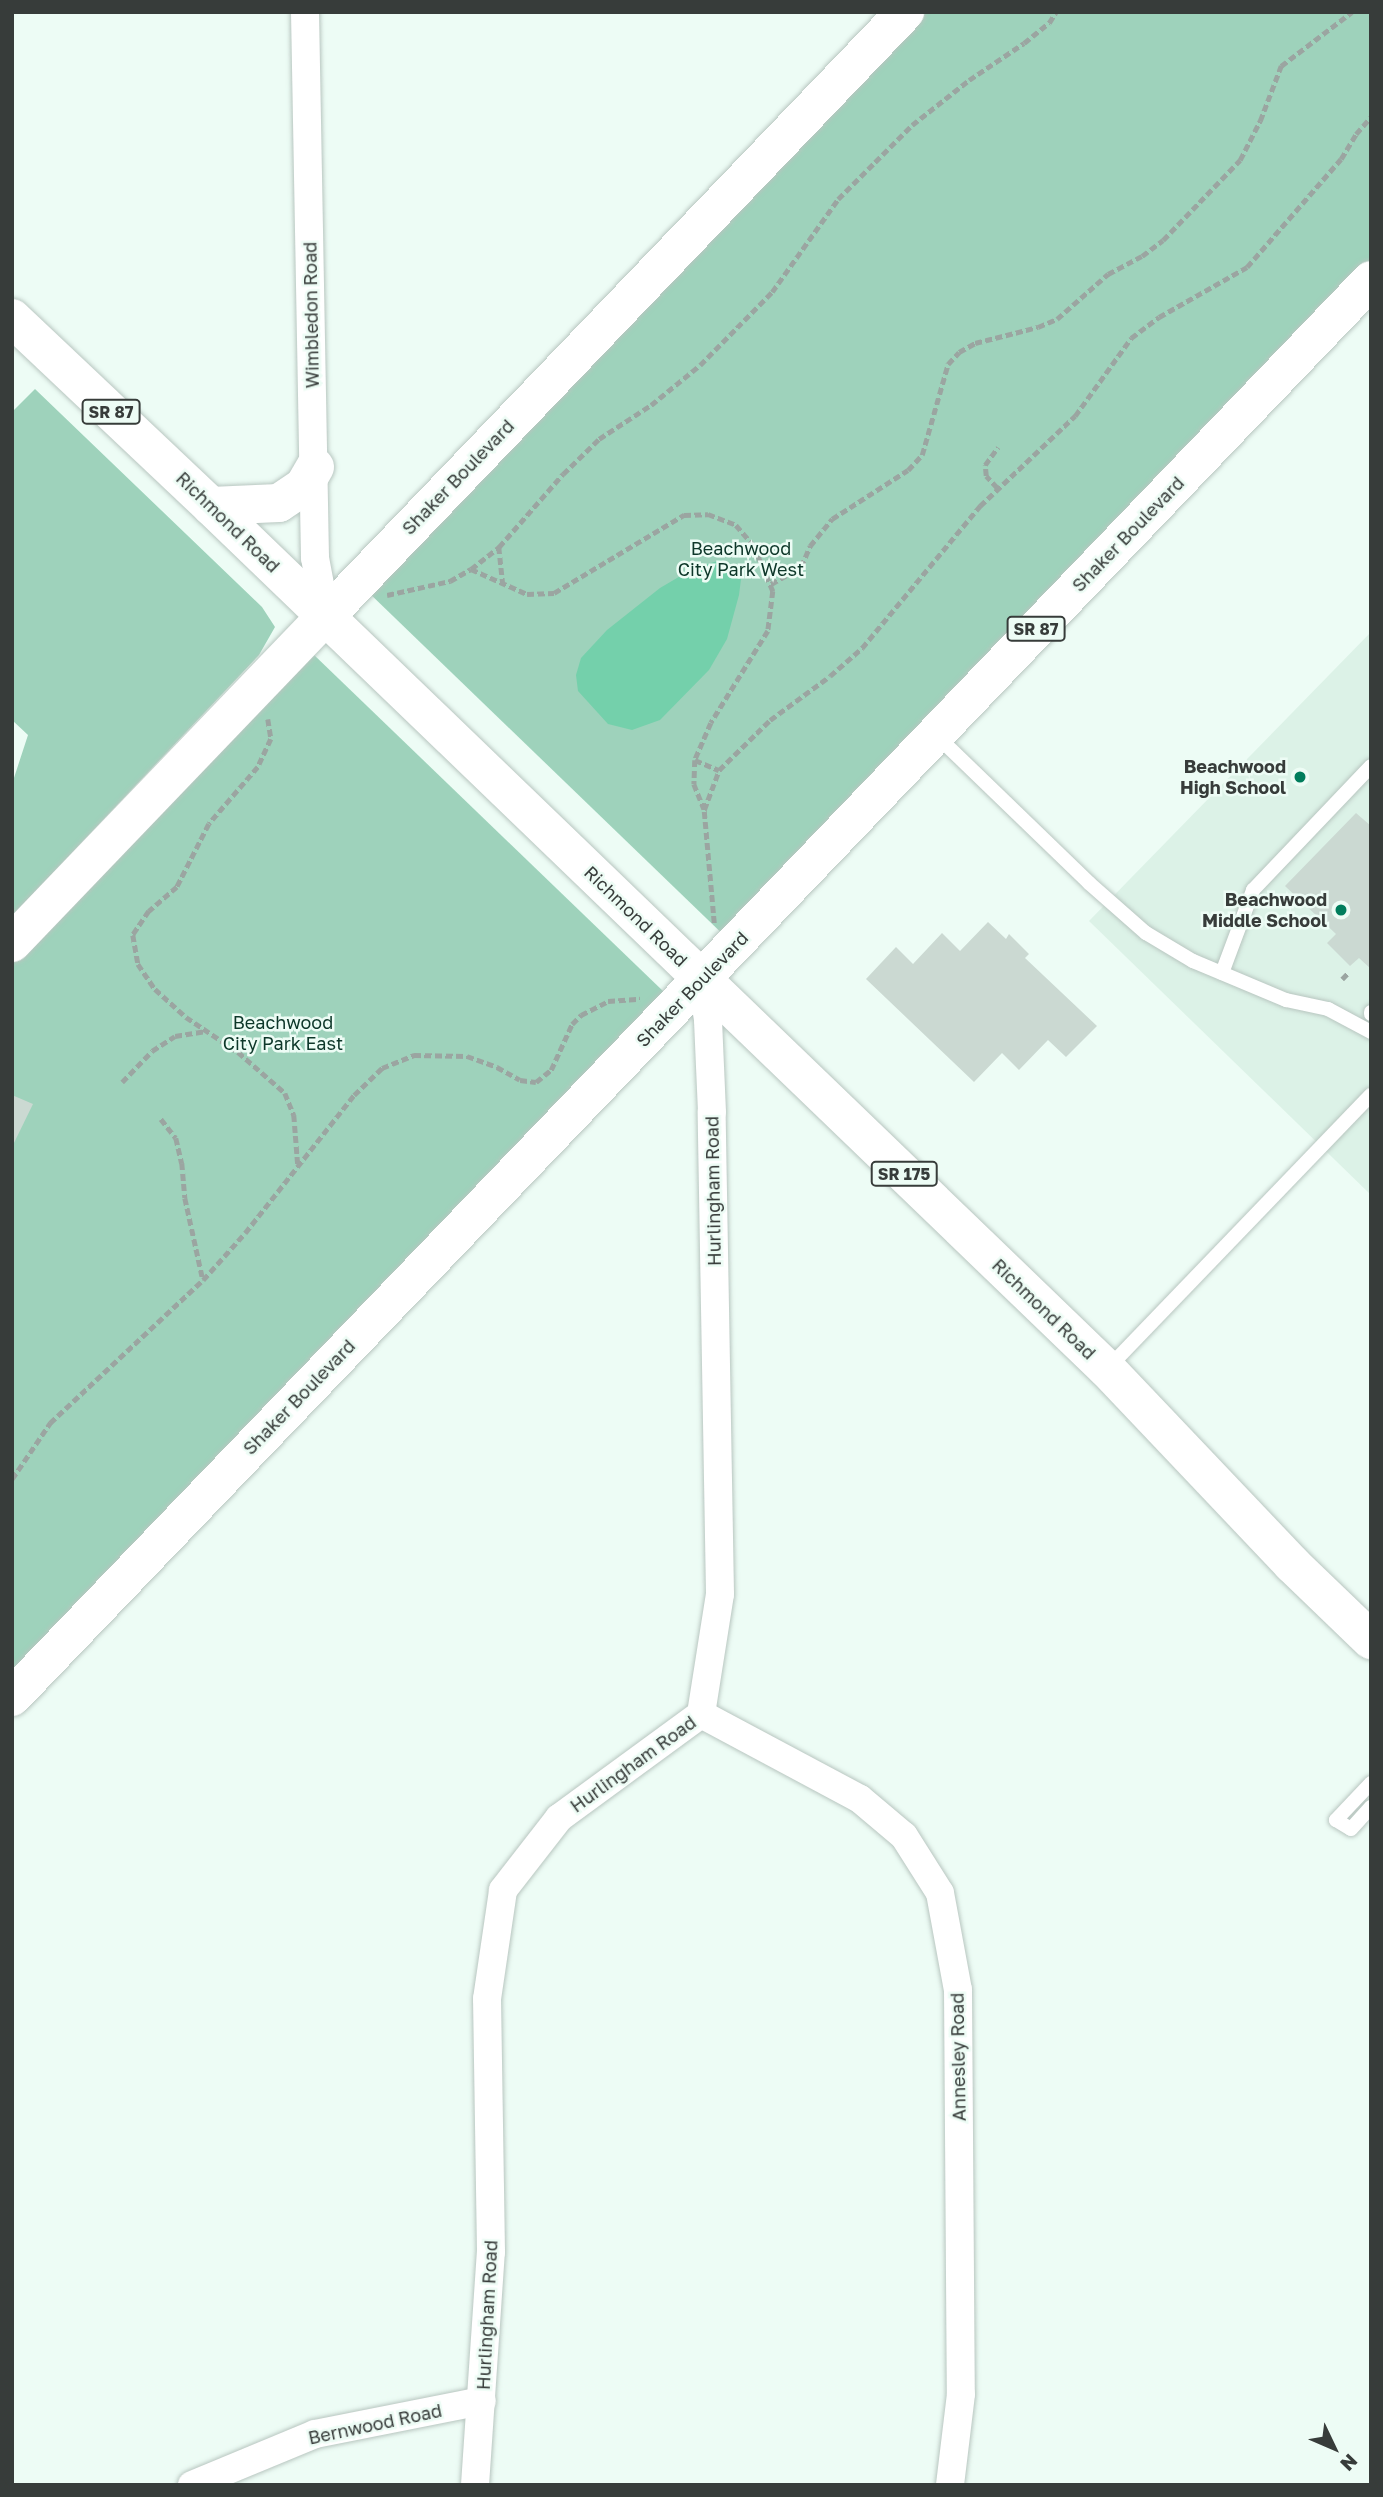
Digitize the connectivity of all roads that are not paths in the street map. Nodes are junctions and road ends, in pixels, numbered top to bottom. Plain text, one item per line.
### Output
1 (305, 12) edge
2 (905, 12) edge
3 (1371, 280) edge
4 (12, 318) edge
5 (315, 467) junction
6 (211, 506) junction
7 (326, 616) junction
8 (935, 734) junction
9 (1371, 766) edge
10 (12, 943) edge
11 (1222, 973) junction
12 (701, 979) junction
13 (1371, 1032) edge
14 (1371, 1095) edge
15 (1107, 1369) junction
16 (1371, 1640) edge
17 (12, 1697) edge
18 (701, 1714) junction
19 (1371, 1783) edge
20 (1371, 1807) edge
21 (482, 2401) junction
22 (192, 2485) edge
23 (475, 2485) edge
24 (950, 2485) edge

1 - 5 street, Wimbledon Road
2 - 7 main road, Shaker Boulevard
3 - 8 main road, Shaker Boulevard / SR 87
4 - 6 main road, Richmond Road / SR 87
5 - 6 main road
5 - 7 street, Wimbledon Road
6 - 7 main road, Richmond Road / SR 87
7 - 10 main road, Shaker Boulevard
7 - 12 main road, Richmond Road / SR 87
8 - 11 lane
8 - 12 main road, Shaker Boulevard / SR 87
9 - 11 lane
11 - 13 lane
12 - 15 main road, Richmond Road / SR 175
12 - 17 main road, Shaker Boulevard
12 - 18 street, Hurlingham Road
14 - 15 lane
15 - 16 main road, Richmond Road / SR 175
18 - 21 street, Hurlingham Road
18 - 24 street, Annesley Road
19 - 20 lane
21 - 22 street, Bernwood Road
21 - 23 street, Hurlingham Road

